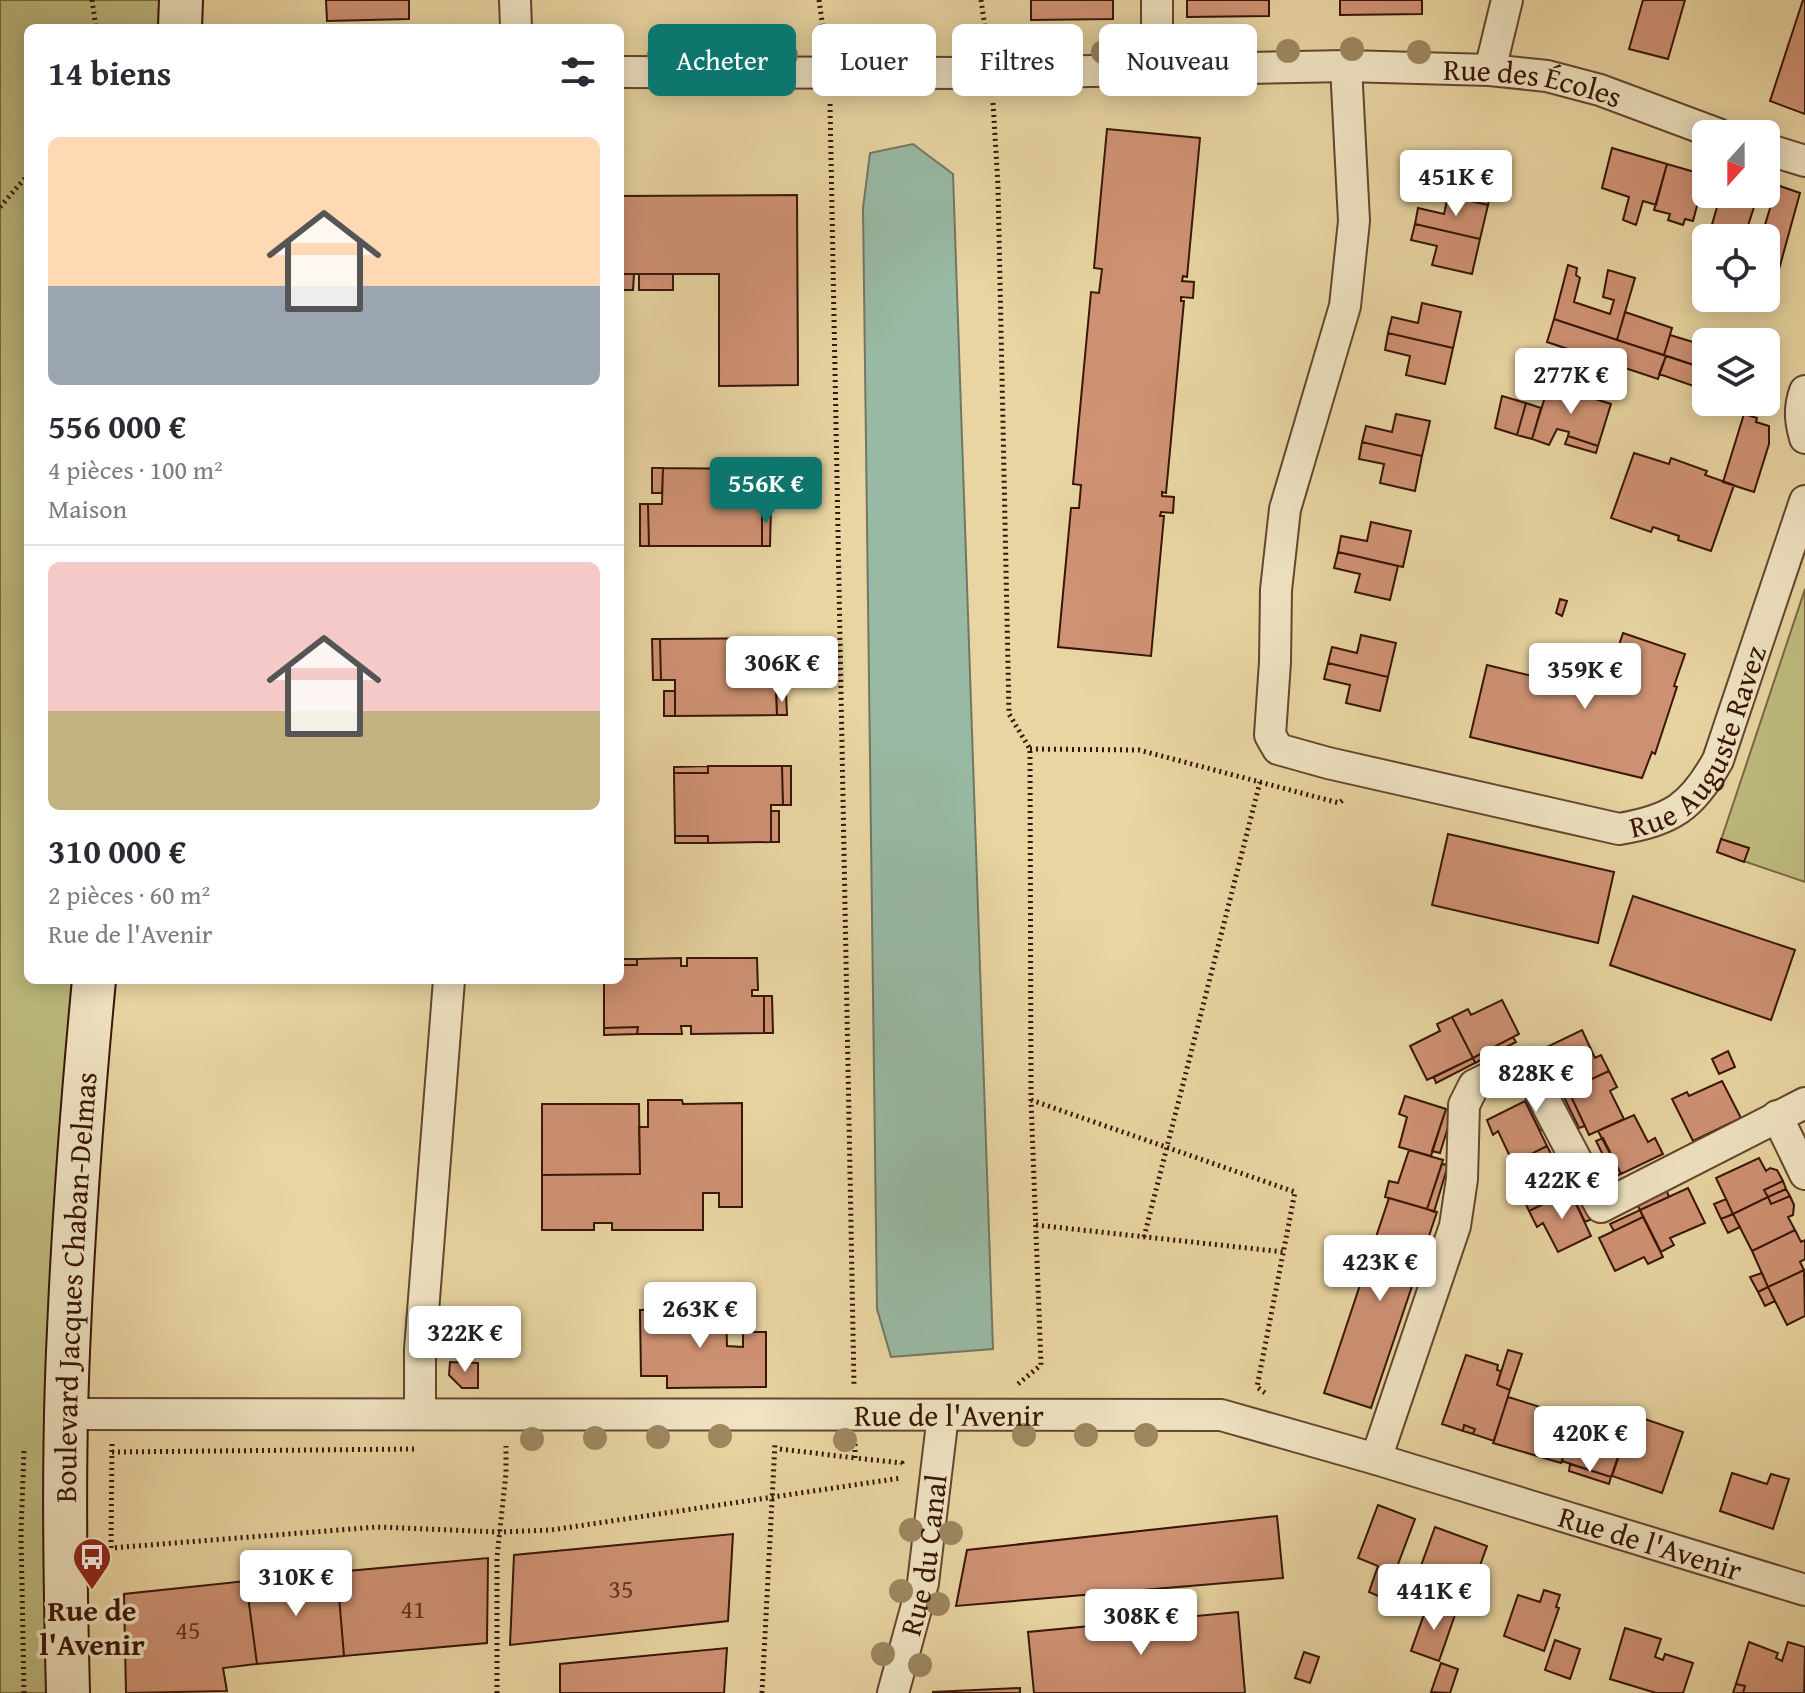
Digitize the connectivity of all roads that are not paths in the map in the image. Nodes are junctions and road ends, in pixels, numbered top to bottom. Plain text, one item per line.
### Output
1 (181, 0) edge
2 (515, 0) edge
3 (1157, 0) edge
4 (1507, 0) edge
5 (180, 24) edge
6 (516, 24) edge
7 (1157, 24) edge
8 (1346, 66) junction
9 (1257, 68) edge
10 (1490, 70) junction
11 (1099, 71) edge
12 (624, 72) edge
13 (1692, 124) edge
14 (1780, 153) edge
15 (1805, 161) edge
16 (1805, 391) edge
17 (1805, 438) edge
18 (1805, 501) edge
19 (94, 984) edge
20 (449, 984) edge
21 (1805, 1103) edge
22 (1777, 1116) junction
23 (1805, 1174) edge
24 (67, 1414) junction
25 (420, 1414) junction
26 (943, 1415) junction
27 (1376, 1459) junction
28 (1805, 1590) edge
29 (68, 1693) edge
30 (893, 1693) edge

1 - 5 main road
2 - 6 street
3 - 7 street
4 - 10 street
8 - 9 street, Rue des Écoles
8 - 10 street, Rue des Écoles
8 - 18 street, Rue Auguste Ravez
10 - 13 street, Rue des Écoles
11 - 12 street, Rue des Écoles
14 - 15 street
16 - 17 street
19 - 24 main road, Boulevard Jacques Chaban-Delmas
20 - 25 street
21 - 22 street
22 - 23 street
22 - 27 street
24 - 25 street, Rue de l'Avenir
24 - 29 main road, Boulevard Jacques Chaban-Delmas
25 - 26 street, Rue de l'Avenir
26 - 27 street, Rue de l'Avenir
26 - 30 street, Rue du Canal
27 - 28 street, Rue de l'Avenir

